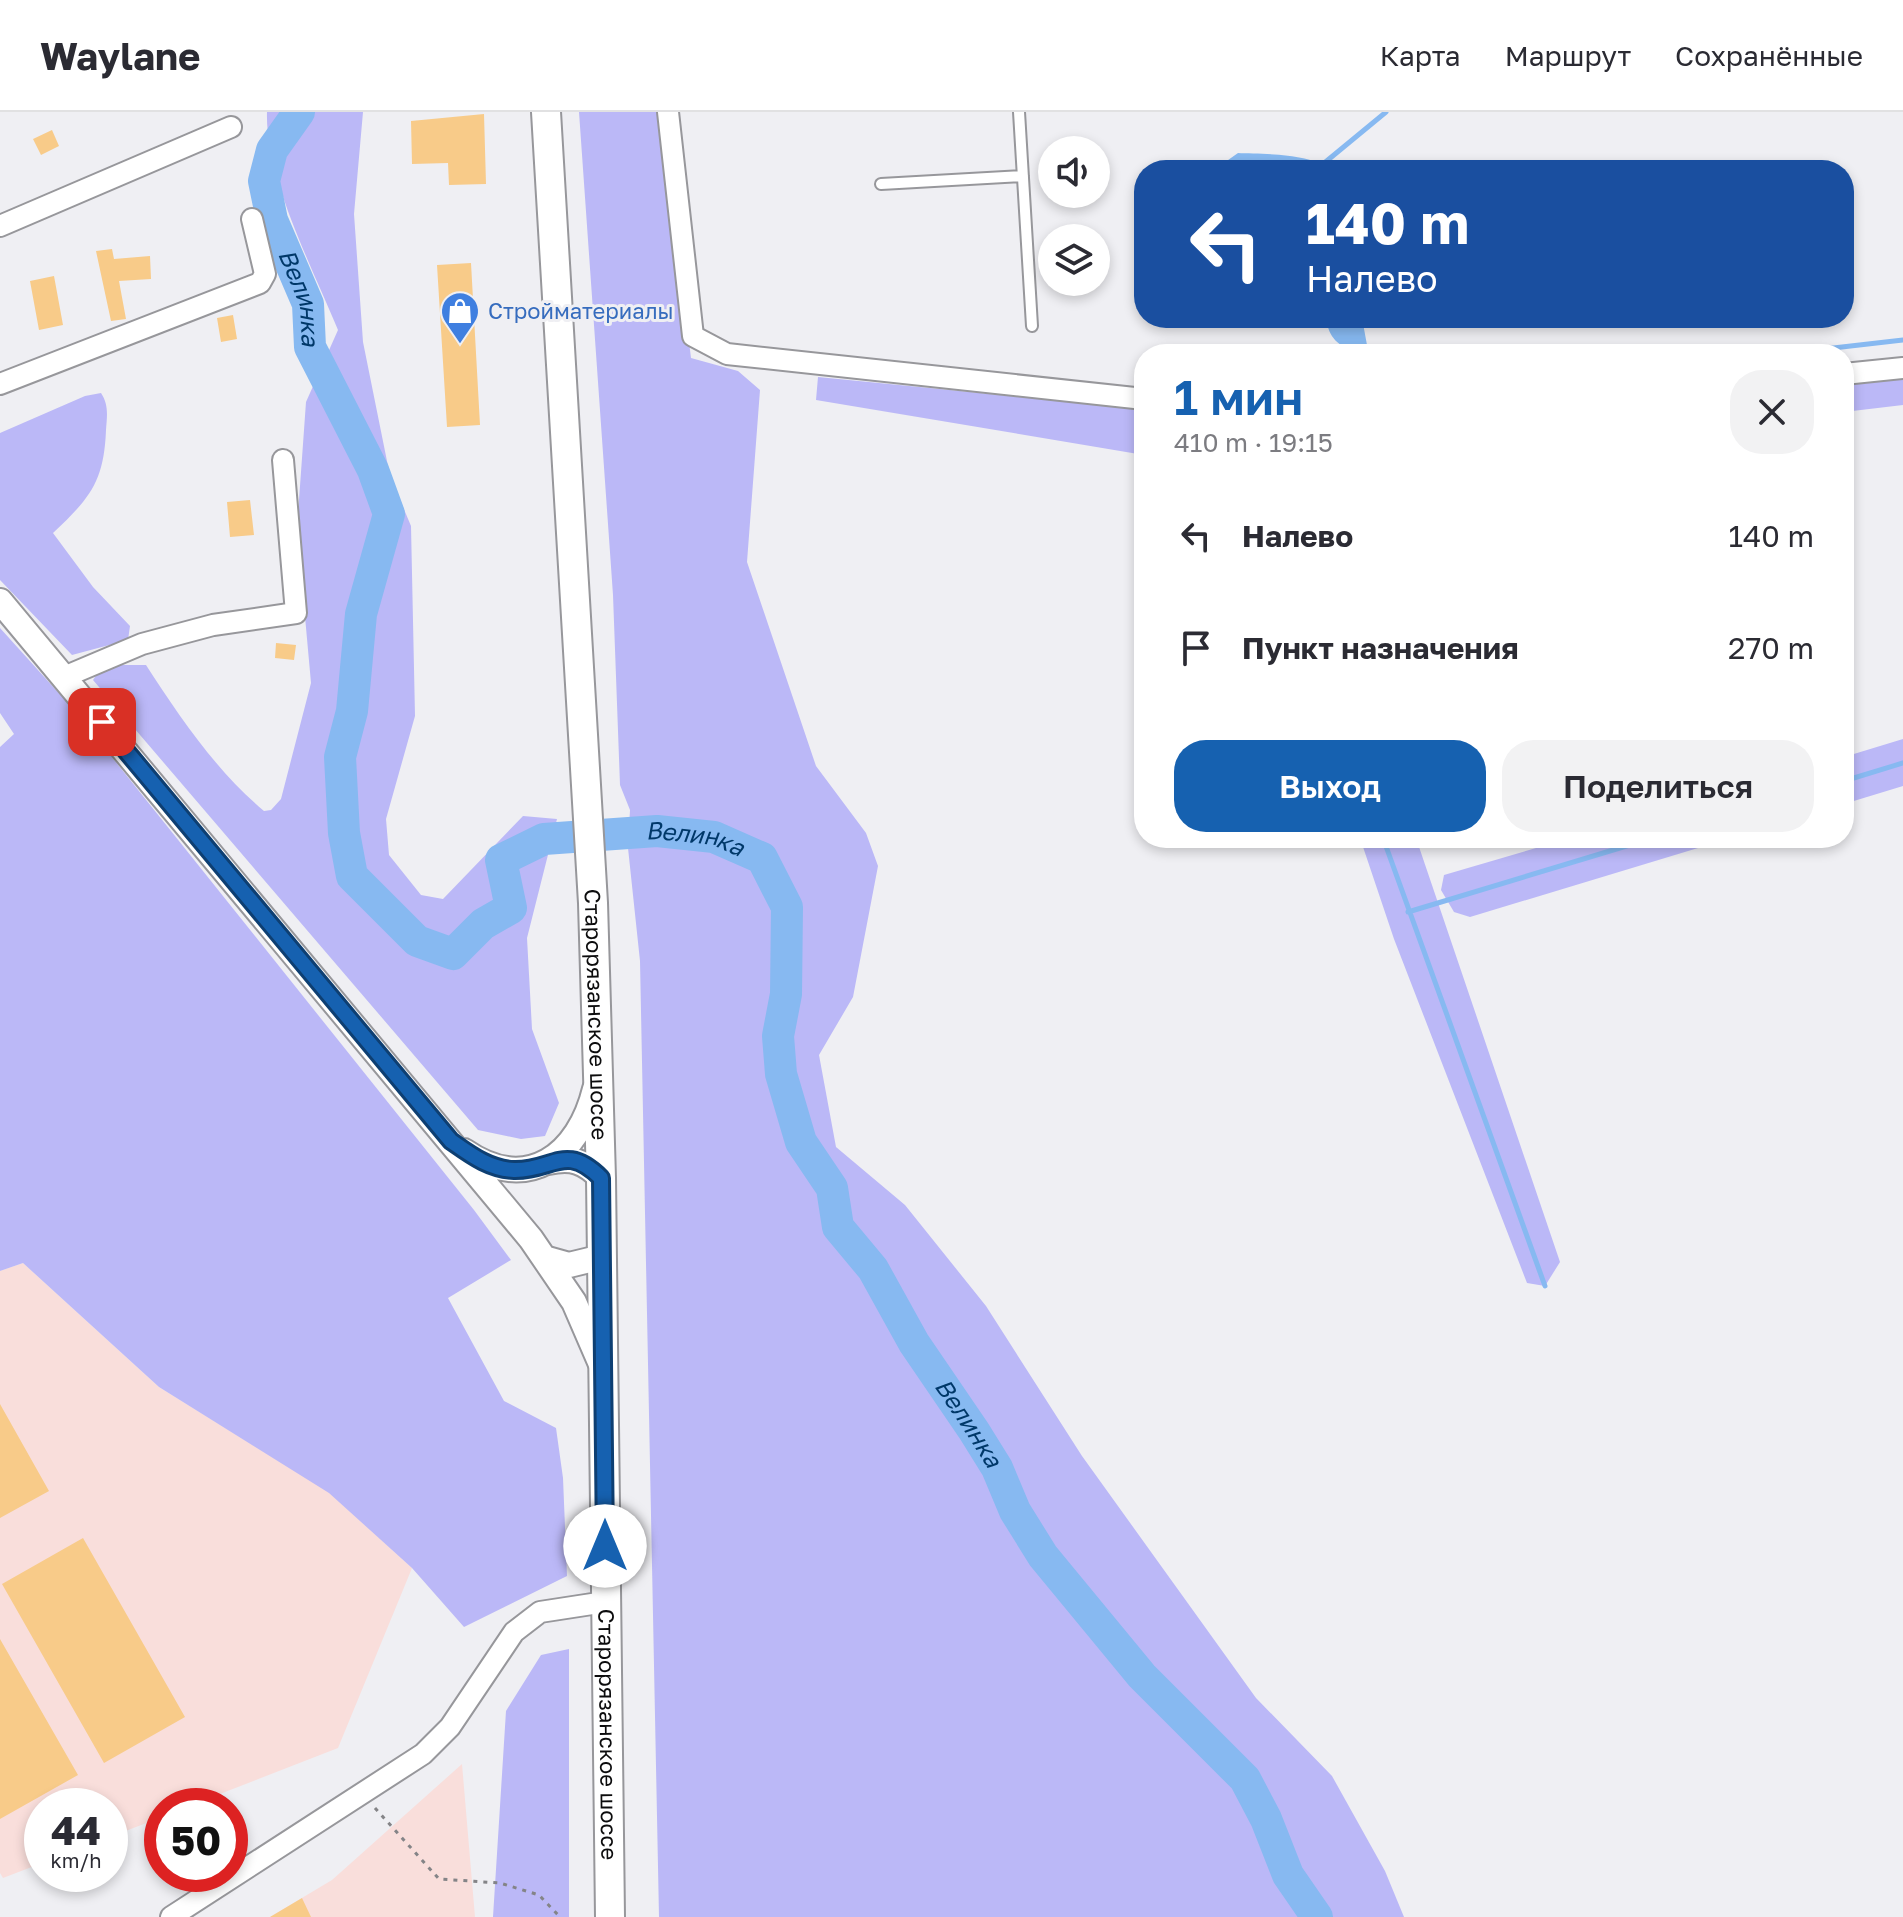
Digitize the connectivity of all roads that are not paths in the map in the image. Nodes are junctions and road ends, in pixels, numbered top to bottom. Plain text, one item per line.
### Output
1 (546, 112) edge
2 (668, 112) edge
3 (1019, 112) edge
4 (231, 127) dead end
5 (1023, 176) junction
6 (881, 184) dead end
7 (252, 219) dead end
8 (0, 226) edge
9 (1032, 326) dead end
10 (1903, 368) edge
11 (1854, 373) edge
12 (0, 384) edge
13 (1134, 398) edge
14 (283, 460) dead end
15 (0, 601) edge
16 (64, 677) junction
17 (598, 1079) junction
18 (451, 1141) junction
19 (548, 1162) junction
20 (601, 1178) junction
21 (602, 1257) junction
22 (544, 1258) junction
23 (603, 1372) junction
24 (605, 1602) junction
25 (248, 1866) edge
26 (209, 1892) edge
27 (171, 1917) edge
28 (610, 1917) edge

1 - 17 main road, Старорязанское шоссе
2 - 13 street
3 - 5 lane
4 - 8 street
5 - 6 lane
5 - 9 lane
7 - 12 street
10 - 11 street
14 - 16 street
15 - 16 street
16 - 18 street
17 - 19 street
17 - 20 main road, Старорязанское шоссе
18 - 19 street
18 - 22 street
19 - 20 street
20 - 21 main road, Старорязанское шоссе
21 - 22 street
21 - 23 main road, Старорязанское шоссе
22 - 23 street
23 - 24 main road, Старорязанское шоссе
24 - 25 street
24 - 28 main road, Старорязанское шоссе
26 - 27 street

